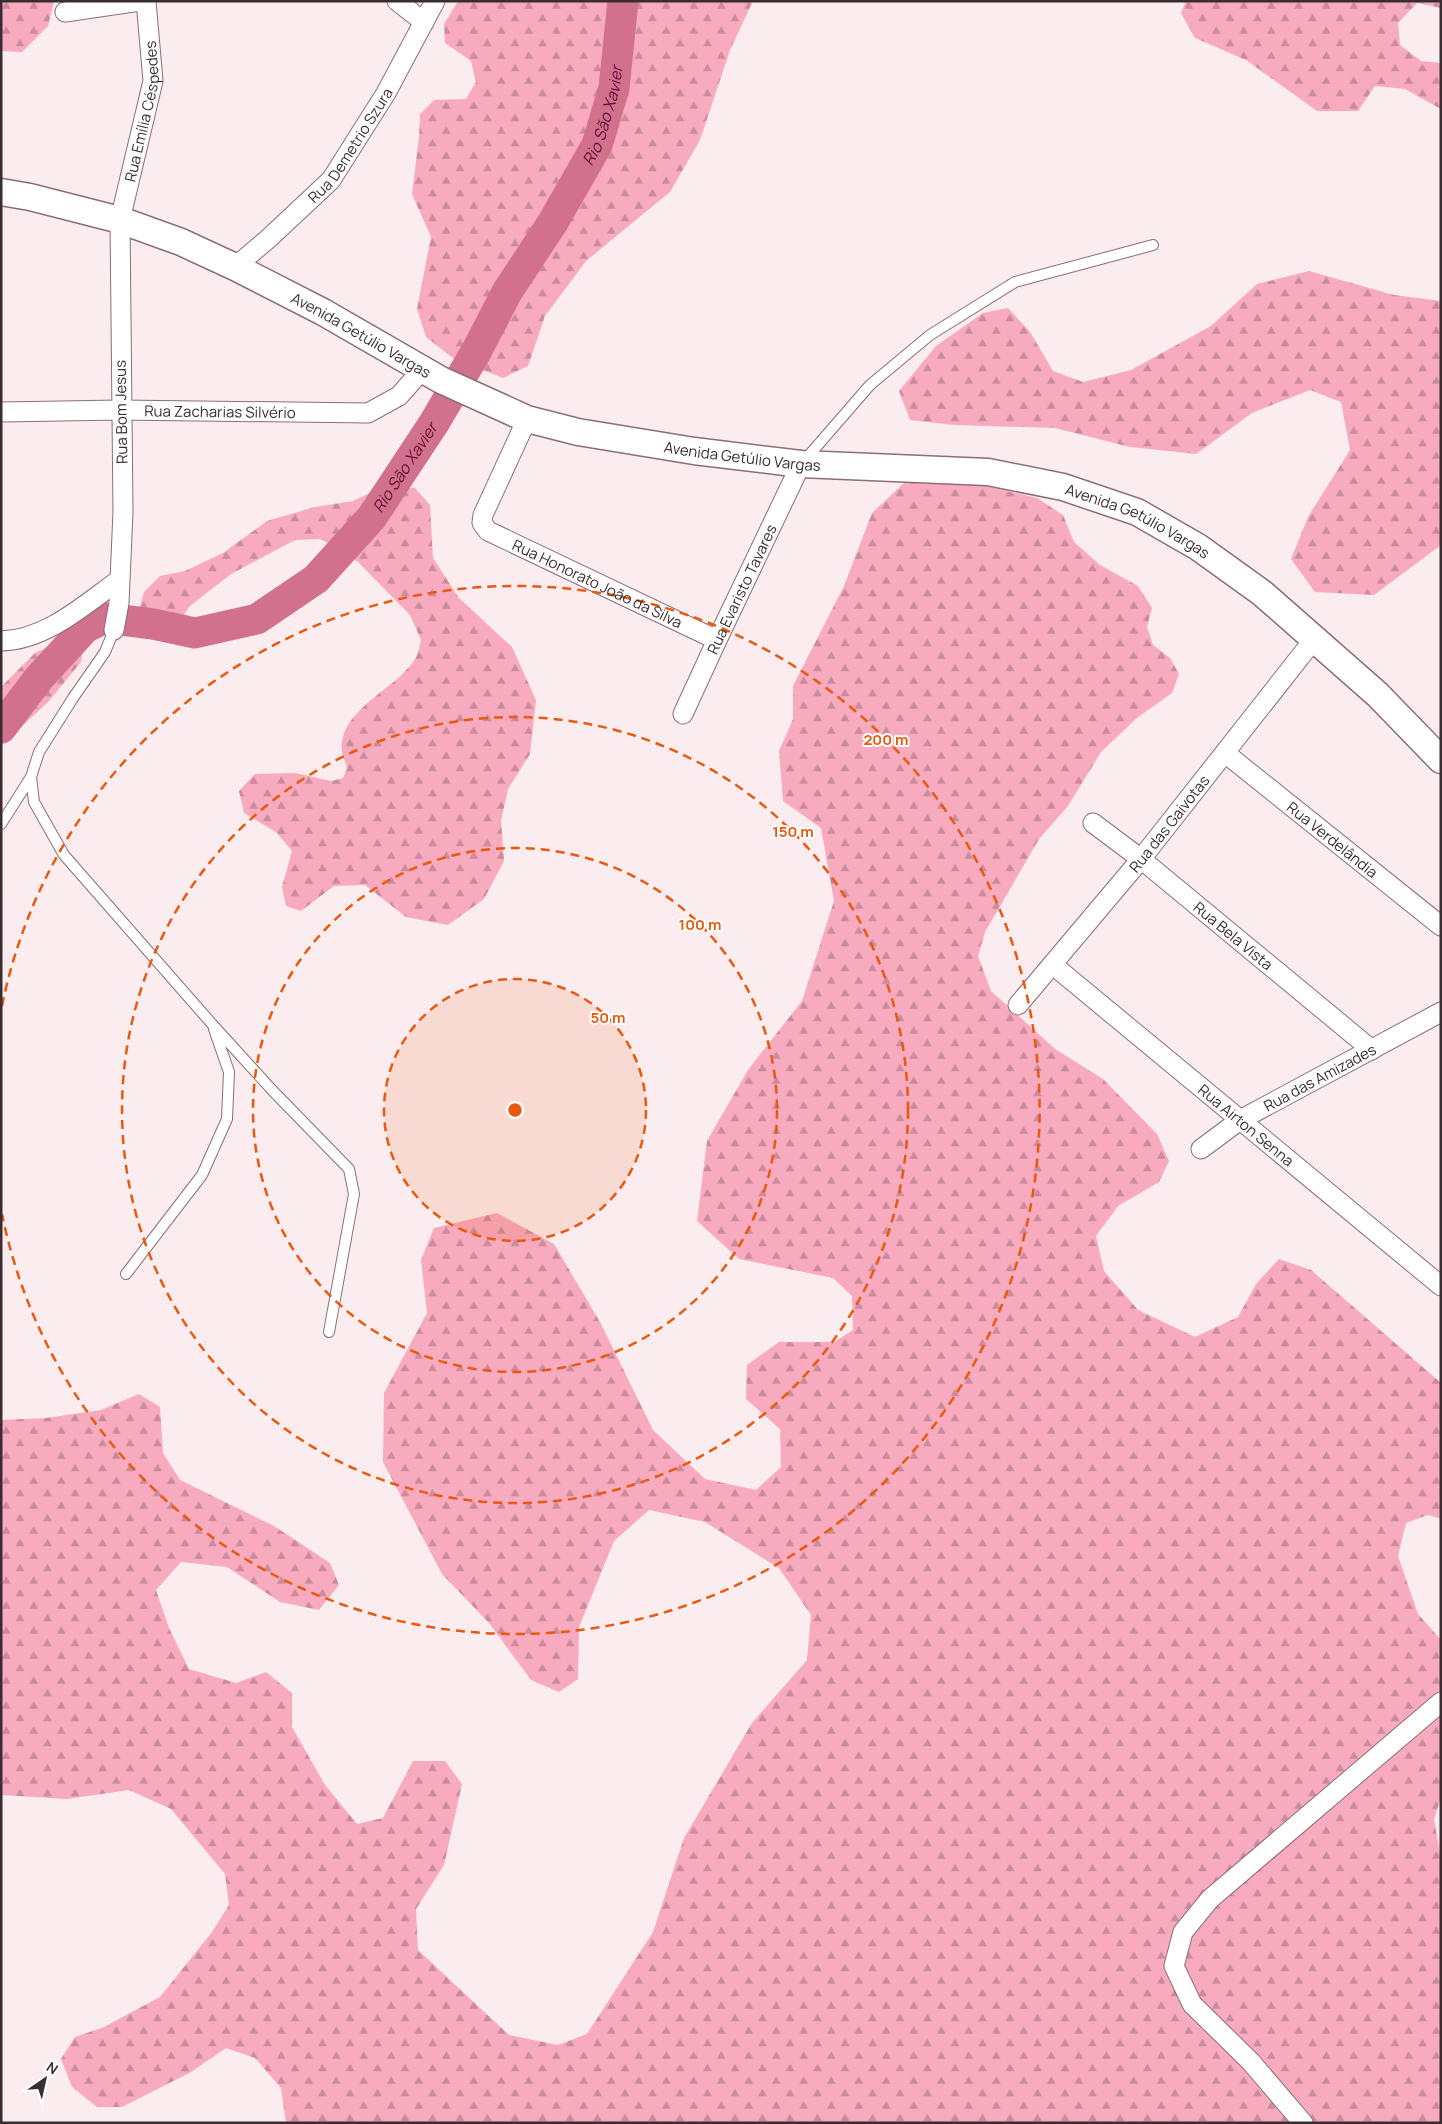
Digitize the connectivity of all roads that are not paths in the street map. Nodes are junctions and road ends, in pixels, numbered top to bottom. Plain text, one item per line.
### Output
1 (140, 1) edge
2 (146, 1) edge
3 (396, 1) edge
4 (435, 1) edge
5 (64, 12) dead end
6 (424, 22) junction
7 (1, 192) edge
8 (120, 220) junction
9 (1153, 245) dead end
10 (235, 267) junction
11 (432, 375) junction
12 (120, 410) junction
13 (1, 412) edge
14 (527, 418) junction
15 (801, 464) junction
16 (119, 580) junction
17 (114, 630) joint
18 (1315, 638) junction
19 (717, 640) junction
20 (1, 641) edge
21 (683, 714) dead end
22 (1225, 752) junction
23 (1441, 760) edge
24 (30, 777) junction
25 (1093, 822) dead end
26 (1, 824) edge
27 (1141, 859) junction
28 (1441, 926) edge
29 (1052, 965) junction
30 (1018, 1005) dead end
31 (1441, 1012) edge
32 (212, 1024) junction
33 (1372, 1050) junction
34 (1240, 1120) junction
35 (1201, 1149) dead end
36 (126, 1274) dead end
37 (1441, 1286) edge
38 (329, 1332) dead end
39 (1441, 1702) edge
40 (1303, 2123) edge

1 - 5 street
2 - 8 street, Rua Emília Céspedes
3 - 6 street
4 - 6 street, Rua Demetrio Szura
6 - 10 street, Rua Demetrio Szura
7 - 8 street, Avenida Getúlio Vargas
8 - 10 street, Avenida Getúlio Vargas
8 - 12 street, Rua Bom Jesus
9 - 15 lane
10 - 11 street, Avenida Getúlio Vargas
11 - 12 street, Rua Zacharias Silvério
11 - 14 street, Avenida Getúlio Vargas
12 - 13 street, Rua Zacharias Silvério
12 - 16 street, Rua Bom Jesus
14 - 15 street, Avenida Getúlio Vargas
14 - 19 street, Rua Honorato João da Silva
15 - 18 street, Avenida Getúlio Vargas
15 - 19 street, Rua Evaristo Tavares
16 - 17 street, Rua Bom Jesus
16 - 20 street
17 - 24 lane
18 - 22 street, Rua das Gaivotas
18 - 23 street, Avenida Getúlio Vargas
19 - 21 street, Rua Evaristo Tavares
22 - 27 street, Rua das Gaivotas
22 - 28 street, Rua Verdelândia
24 - 26 lane
24 - 32 lane
25 - 27 street, Rua Bela Vista
27 - 29 street, Rua das Gaivotas
27 - 33 street, Rua Bela Vista
29 - 30 street, Rua das Gaivotas
29 - 34 street, Rua Airton Senna
31 - 33 street, Rua das Amizades
32 - 36 lane
32 - 38 lane
33 - 34 street, Rua das Amizades
34 - 35 street, Rua das Amizades
34 - 37 street, Rua Airton Senna
39 - 40 street

